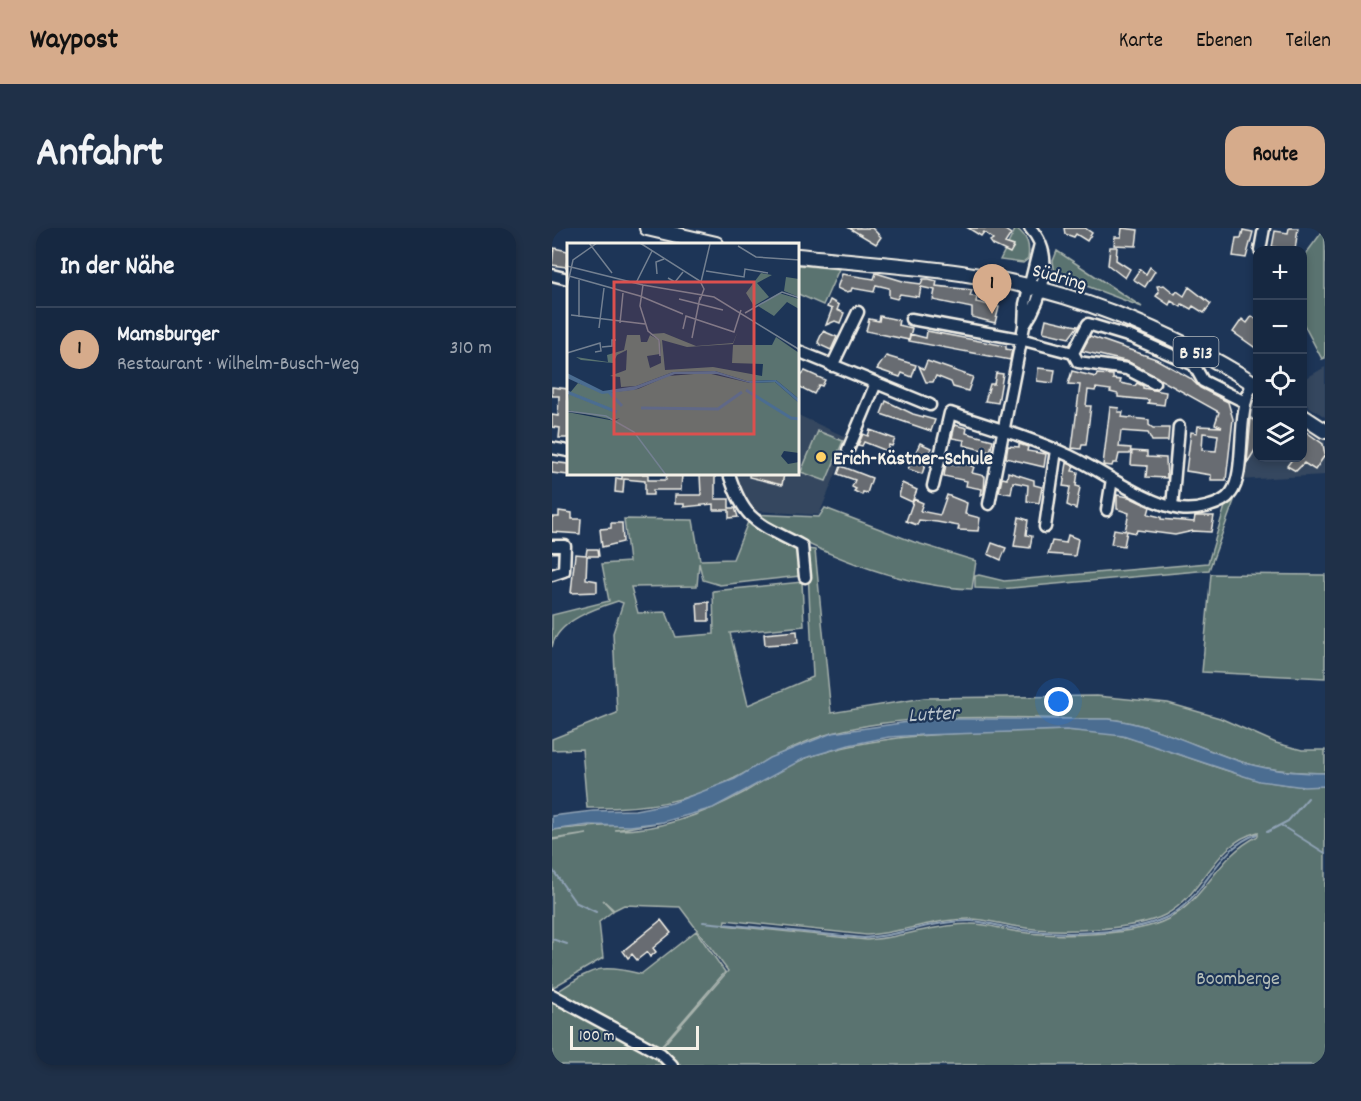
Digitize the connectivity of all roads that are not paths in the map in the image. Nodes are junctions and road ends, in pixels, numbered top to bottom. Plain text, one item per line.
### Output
1 (647, 228) edge
2 (1264, 228) edge
3 (1032, 229) edge
4 (710, 243) edge
5 (1261, 246) edge
6 (800, 256) edge
7 (552, 275) edge
8 (567, 279) edge
9 (1035, 288) junction
10 (858, 312) dead end
11 (910, 320) dead end
12 (1020, 339) junction
13 (800, 352) edge
14 (1073, 353) junction
15 (832, 366) junction
16 (1154, 383) dead end
17 (876, 384) junction
18 (1253, 384) edge
19 (1253, 388) edge
20 (1245, 402) junction
21 (930, 405) dead end
22 (1307, 419) edge
23 (1179, 427) dead end
24 (1002, 430) junction
25 (1325, 431) edge
26 (552, 448) edge
27 (848, 450) dead end
28 (1056, 450) junction
29 (567, 451) edge
30 (730, 476) edge
31 (1112, 479) junction
32 (933, 486) dead end
33 (989, 504) dead end
34 (1172, 507) junction
35 (1107, 510) dead end
36 (1045, 528) dead end
37 (552, 546) edge
38 (552, 575) edge
39 (805, 577) dead end
40 (552, 995) edge
41 (672, 1065) edge

1 - 4 main road
2 - 5 street
3 - 9 street
6 - 9 main road, Südring / B 513
7 - 8 street
9 - 12 street
9 - 18 main road, Südring / B 513
10 - 15 street
11 - 12 street
12 - 14 street
12 - 24 street
13 - 15 street
14 - 16 street
14 - 20 street
15 - 17 street
17 - 21 street
17 - 27 street
19 - 20 street
20 - 34 street
22 - 25 main road
23 - 34 street
24 - 28 street
24 - 32 street
24 - 33 street
26 - 29 street
28 - 31 street
28 - 36 street
30 - 39 street
31 - 34 street
31 - 35 street
37 - 38 street
40 - 41 street

